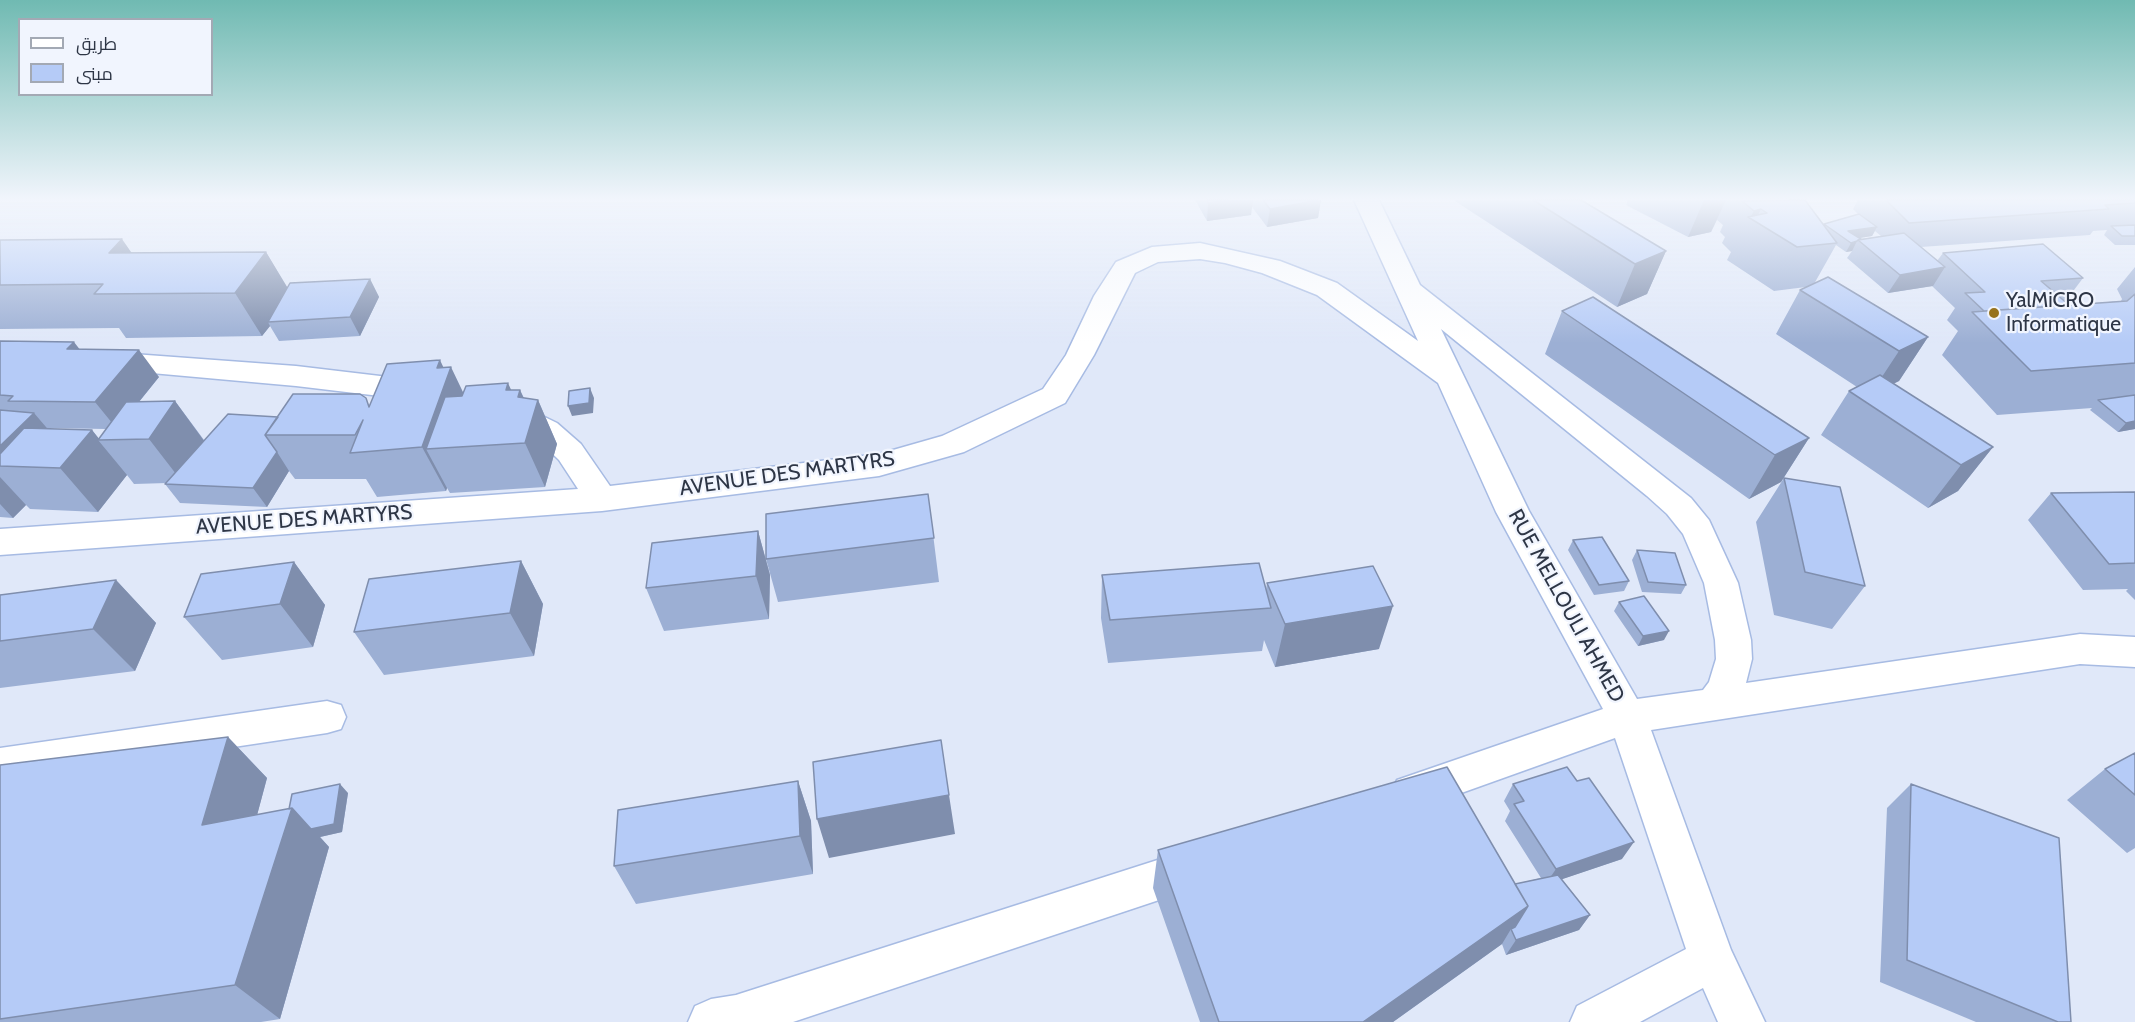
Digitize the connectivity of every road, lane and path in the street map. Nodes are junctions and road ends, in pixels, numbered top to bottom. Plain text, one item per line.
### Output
1 (1388, 248) edge
2 (1407, 288) junction
3 (83, 360) edge
4 (1450, 378) junction
5 (448, 397) edge
6 (491, 406) edge
7 (602, 499) junction
8 (0, 542) edge
9 (2135, 652) edge
10 (1707, 704) junction
11 (327, 717) dead end
12 (1627, 717) junction
13 (0, 765) edge
14 (1381, 803) edge
15 (1225, 858) edge
16 (1713, 959) junction
17 (711, 1022) edge
18 (1593, 1022) edge
19 (1742, 1022) edge

1 - 2 street, RUE MELLOULI AHMED
2 - 4 street, RUE MELLOULI AHMED
2 - 10 street
3 - 5 street
4 - 7 street, AVENUE DES MARTYRS
4 - 12 street, RUE MELLOULI AHMED
6 - 7 street
7 - 8 street, AVENUE DES MARTYRS
9 - 10 street
10 - 12 street
11 - 13 street
12 - 14 street
12 - 16 street, RUE MELLOULI AHMED
15 - 17 street
16 - 18 street
16 - 19 street, RUE MELLOULI AHMED

